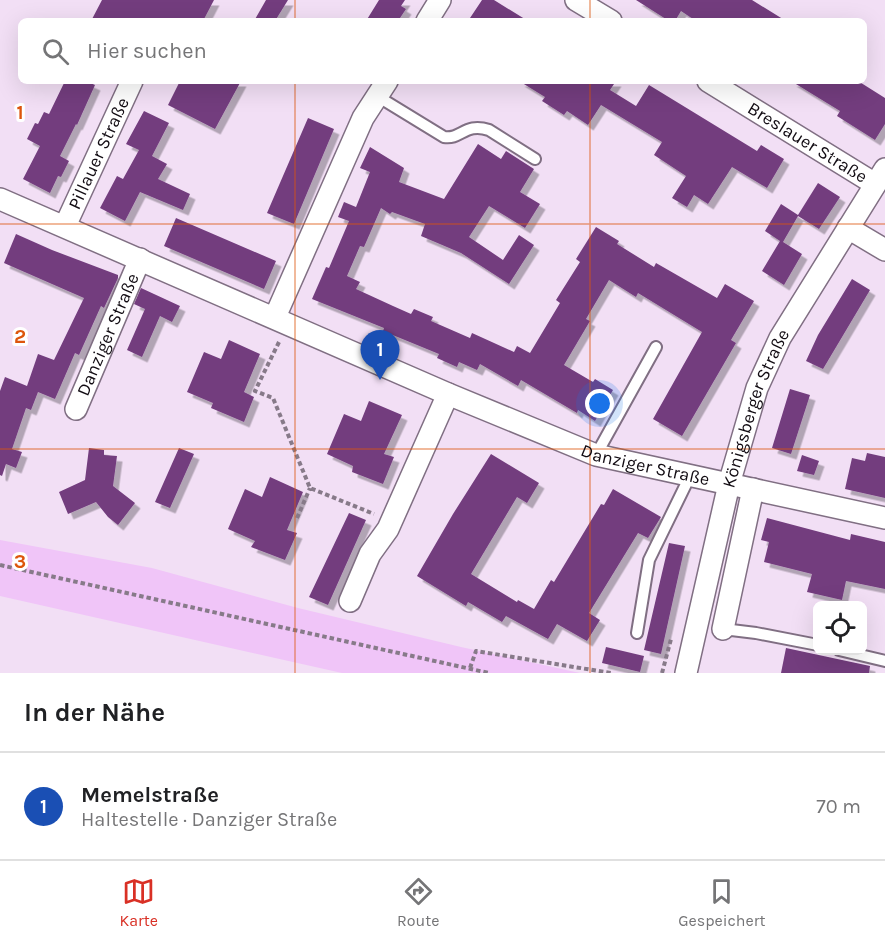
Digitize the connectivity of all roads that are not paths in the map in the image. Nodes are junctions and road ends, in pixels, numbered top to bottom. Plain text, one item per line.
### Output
1 (440, 0) edge
2 (576, 0) edge
3 (429, 18) edge
4 (605, 18) edge
5 (131, 84) edge
6 (713, 84) edge
7 (382, 89) edge
8 (535, 159) dead end
9 (880, 177) edge
10 (0, 199) edge
11 (65, 226) junction
12 (848, 228) junction
13 (885, 250) edge
14 (140, 259) junction
15 (282, 320) junction
16 (656, 347) dead end
17 (448, 394) junction
18 (76, 409) dead end
19 (597, 454) junction
20 (690, 476) junction
21 (729, 484) junction
22 (753, 489) junction
23 (885, 518) edge
24 (350, 601) dead end
25 (723, 629) joint
26 (637, 633) dead end
27 (813, 644) edge
28 (857, 655) edge
29 (885, 661) edge
30 (687, 673) edge

1 - 3 street
2 - 4 street
5 - 11 street, Pillauer Straße
6 - 9 street, Breslauer Straße
7 - 8 lane
7 - 15 street
9 - 12 street, Königsberger Straße
10 - 11 street, Danziger Straße
11 - 14 street, Danziger Straße
12 - 13 street
12 - 21 street, Königsberger Straße
14 - 15 street, Danziger Straße
14 - 18 street, Danziger Straße
15 - 17 street, Danziger Straße
16 - 19 lane
17 - 19 street, Danziger Straße
17 - 24 street
19 - 20 street, Danziger Straße
20 - 21 street, Danziger Straße
20 - 26 lane
21 - 22 street, Danziger Straße
21 - 30 street, Königsberger Straße
22 - 23 street, Danziger Straße
22 - 25 street
25 - 27 lane
28 - 29 lane

